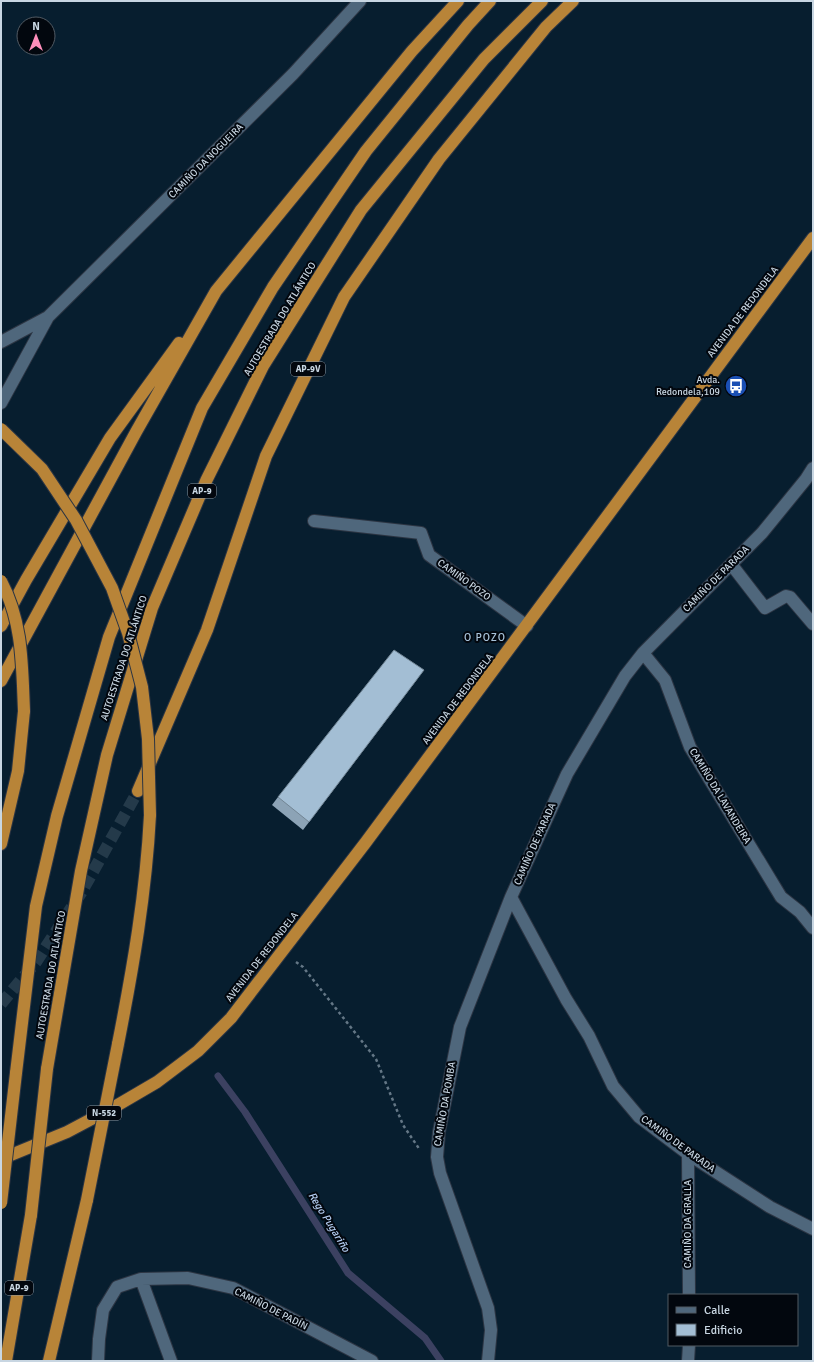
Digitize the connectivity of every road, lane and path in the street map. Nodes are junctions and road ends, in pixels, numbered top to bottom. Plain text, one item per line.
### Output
1 (360, 1) edge
2 (458, 1) edge
3 (490, 1) edge
4 (542, 1) edge
5 (573, 1) edge
6 (813, 238) edge
7 (216, 291) junction
8 (48, 317) junction
9 (1, 342) edge
10 (1, 403) edge
11 (1, 428) edge
12 (813, 468) edge
13 (314, 521) dead end
14 (731, 564) junction
15 (1, 581) edge
16 (813, 624) edge
17 (1, 626) edge
18 (527, 626) junction
19 (643, 653) junction
20 (1, 681) edge
21 (138, 791) tunnel mouth
22 (1, 844) edge
23 (511, 897) junction
24 (813, 928) edge
25 (281, 951) junction
26 (688, 1154) junction
27 (437, 1157) junction
28 (1, 1159) edge
29 (1, 1203) edge
30 (813, 1229) edge
31 (141, 1279) junction
32 (689, 1294) edge
33 (689, 1346) edge
34 (6, 1361) edge
35 (49, 1361) edge
36 (98, 1361) edge
37 (171, 1361) edge
38 (372, 1361) edge
39 (488, 1361) edge
40 (688, 1361) edge

1 - 8 street, CAMIÑO DA NOGUEIRA
2 - 7 highway
3 - 29 highway, AUTOESTRADA DO ATLÁNTICO, bridge
4 - 34 highway, AUTOESTRADA DO ATLÁNTICO / AP-9, bridge
5 - 21 highway, AP-9V
6 - 18 highway, AVENIDA DE REDONDELA / N-552
7 - 17 highway
7 - 20 highway
8 - 9 street, CAMIÑO DA NOGUEIRA
8 - 10 street, CAMIÑO DA NOGUEIRA
11 - 35 highway, bridge
12 - 14 street, CAMIÑO DE PARADA
13 - 18 street, CAMIÑO POZO
14 - 16 street
14 - 19 street, CAMIÑO DE PARADA
15 - 22 highway, bridge
18 - 25 highway, AVENIDA DE REDONDELA / N-552
19 - 23 street, CAMIÑO DE PARADA
19 - 24 street, CAMIÑO DA LAVANDEIRA
23 - 26 street, CAMIÑO DE PARADA
23 - 27 street, CAMIÑO DA POMBA
25 - 27 path
25 - 28 highway, AVENIDA DE REDONDELA / N-552
26 - 30 street, CAMIÑO DE PARADA
26 - 32 street, CAMIÑO DA GRALLA
27 - 39 street, CAMIÑO DA POMBA
31 - 36 street, CAMIÑO DE PADÍN
31 - 37 street
31 - 38 street, CAMIÑO DE PADÍN
33 - 40 street

